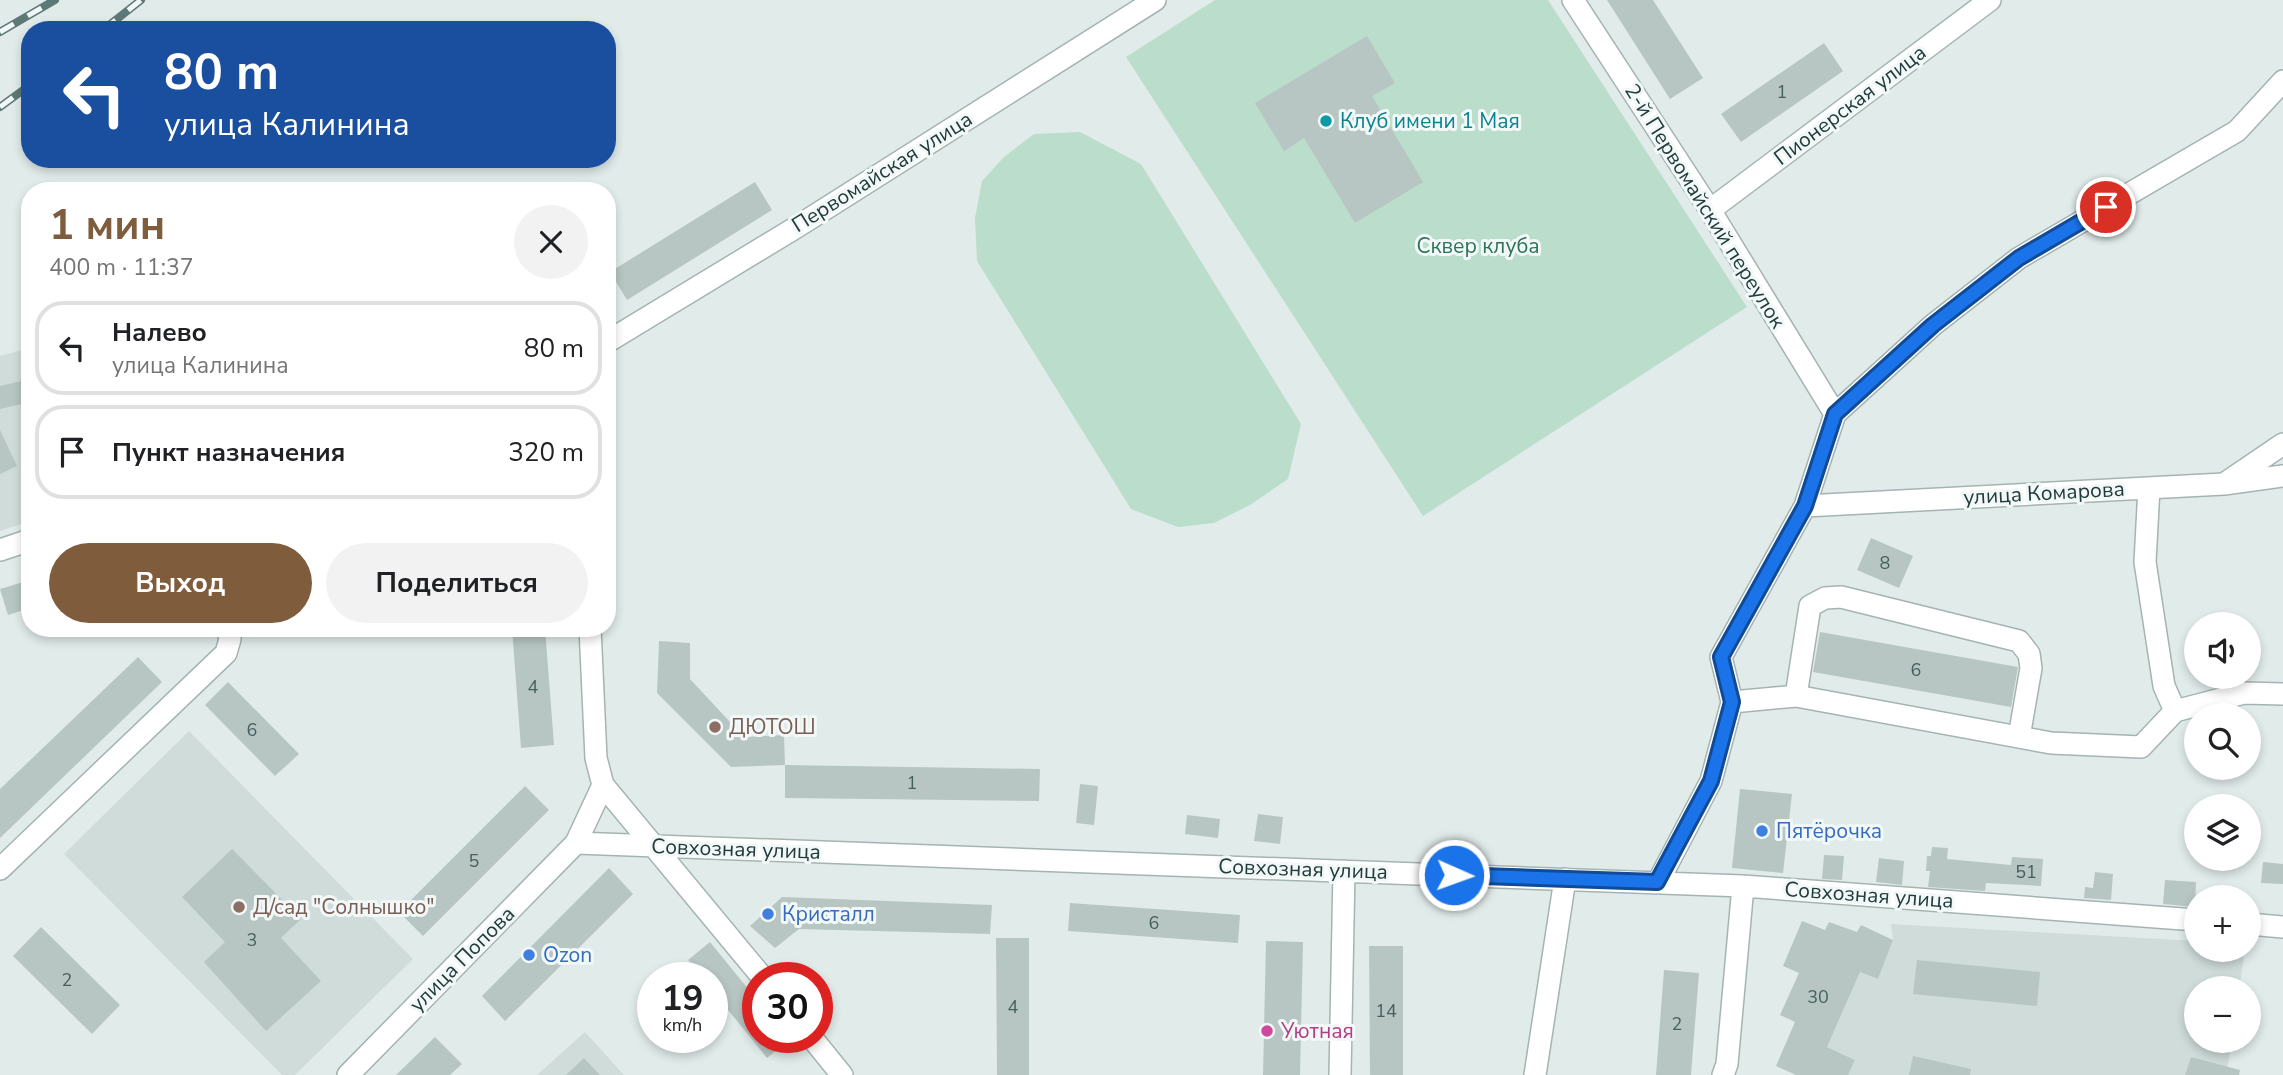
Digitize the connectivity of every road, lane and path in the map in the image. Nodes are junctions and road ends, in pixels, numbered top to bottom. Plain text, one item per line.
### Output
1 (1155, 0) edge
2 (1573, 0) edge
3 (1990, 0) edge
4 (2283, 81) edge
5 (1710, 210) junction
6 (616, 337) edge
7 (1835, 414) junction
8 (2283, 444) edge
9 (2283, 476) edge
10 (2224, 484) junction
11 (2149, 488) junction
12 (1805, 506) junction
13 (21, 543) edge
14 (0, 550) edge
15 (229, 637) edge
16 (590, 637) edge
17 (2283, 694) edge
18 (1796, 696) junction
19 (1732, 702) junction
20 (2175, 711) junction
21 (2019, 737) junction
22 (603, 785) junction
23 (576, 843) junction
24 (654, 846) junction
25 (0, 869) edge
26 (1344, 871) junction
27 (1565, 879) junction
28 (1657, 882) junction
29 (1743, 886) junction
30 (2184, 919) edge
31 (2261, 925) edge
32 (2283, 927) edge
33 (750, 962) edge
34 (824, 1053) edge
35 (348, 1075) edge
36 (842, 1075) edge
37 (1340, 1075) edge
38 (1535, 1075) edge
39 (1723, 1075) edge

1 - 6 street, Первомайская улица
2 - 5 street, 2-й Первомайский переулок
3 - 5 street, Пионерская улица
4 - 7 street
5 - 7 street, 2-й Первомайский переулок
7 - 12 street
8 - 10 street
9 - 10 street, улица Комарова
10 - 11 street, улица Комарова
11 - 12 street, улица Комарова
11 - 20 street
12 - 19 street
13 - 14 street
15 - 25 street
16 - 22 street
17 - 20 street
18 - 19 street
18 - 21 street
18 - 21 street
19 - 28 street
20 - 21 street
22 - 23 street, улица Попова
22 - 24 street
23 - 24 street, Совхозная улица
23 - 35 street, улица Попова
24 - 26 street, Совхозная улица
24 - 33 street
26 - 27 street, Совхозная улица
26 - 37 street
27 - 28 street, Совхозная улица
27 - 38 street
28 - 29 street, Совхозная улица
29 - 30 street, Совхозная улица
29 - 39 street
31 - 32 street
34 - 36 street

